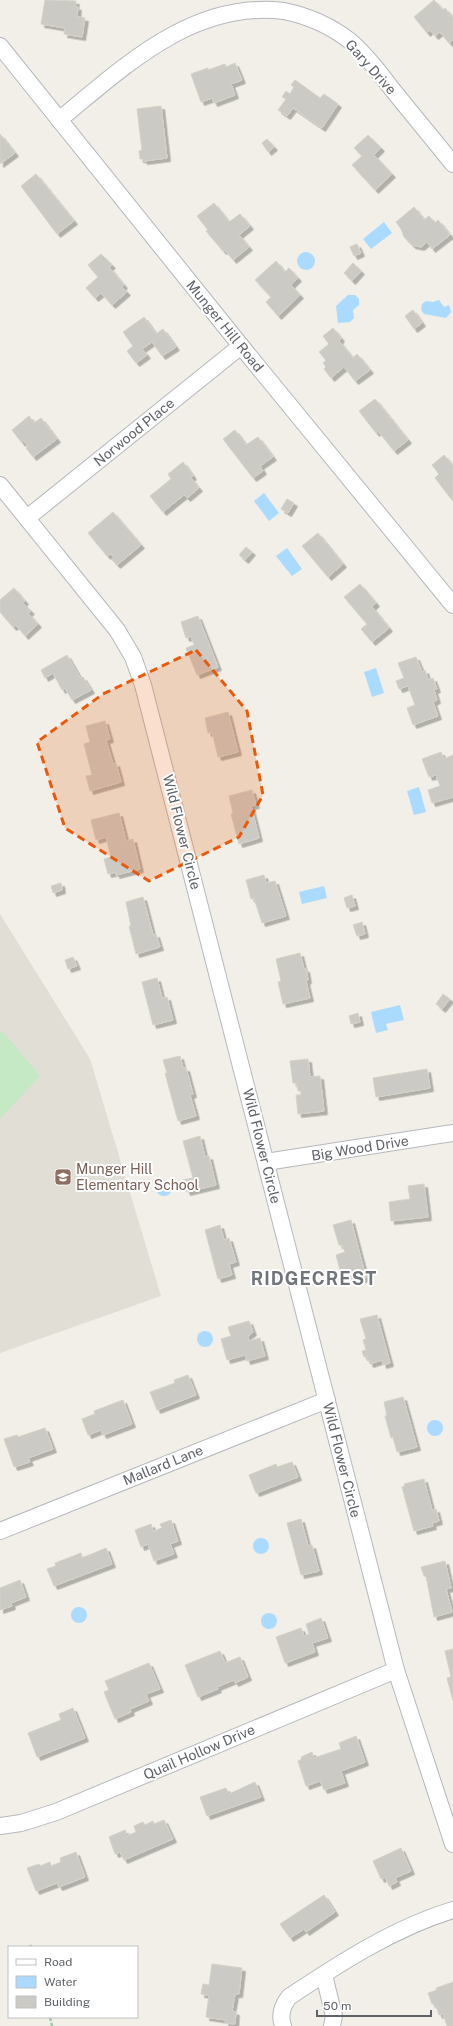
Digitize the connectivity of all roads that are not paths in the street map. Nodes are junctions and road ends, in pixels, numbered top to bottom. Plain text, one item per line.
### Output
1 (0, 46) edge
2 (59, 120) junction
3 (453, 164) edge
4 (241, 346) junction
5 (0, 485) edge
6 (27, 518) junction
7 (453, 605) edge
8 (453, 1133) edge
9 (266, 1162) junction
10 (327, 1400) junction
11 (0, 1531) edge
12 (396, 1670) junction
13 (0, 1826) edge
14 (453, 1844) edge
15 (453, 1910) edge
16 (324, 1975) junction
17 (283, 2026) edge
18 (332, 2026) edge

1 - 2 street, Munger Hill Road
2 - 3 street, Gary Drive
2 - 4 street, Munger Hill Road
4 - 6 street, Norwood Place
4 - 7 street, Munger Hill Road
5 - 6 street, Wild Flower Circle
6 - 9 street, Wild Flower Circle
8 - 9 street, Big Wood Drive
9 - 10 street, Wild Flower Circle
10 - 11 street, Mallard Lane
10 - 12 street, Wild Flower Circle
12 - 13 street, Quail Hollow Drive
12 - 14 street, Wild Flower Circle
15 - 16 street
16 - 17 street
16 - 18 street

